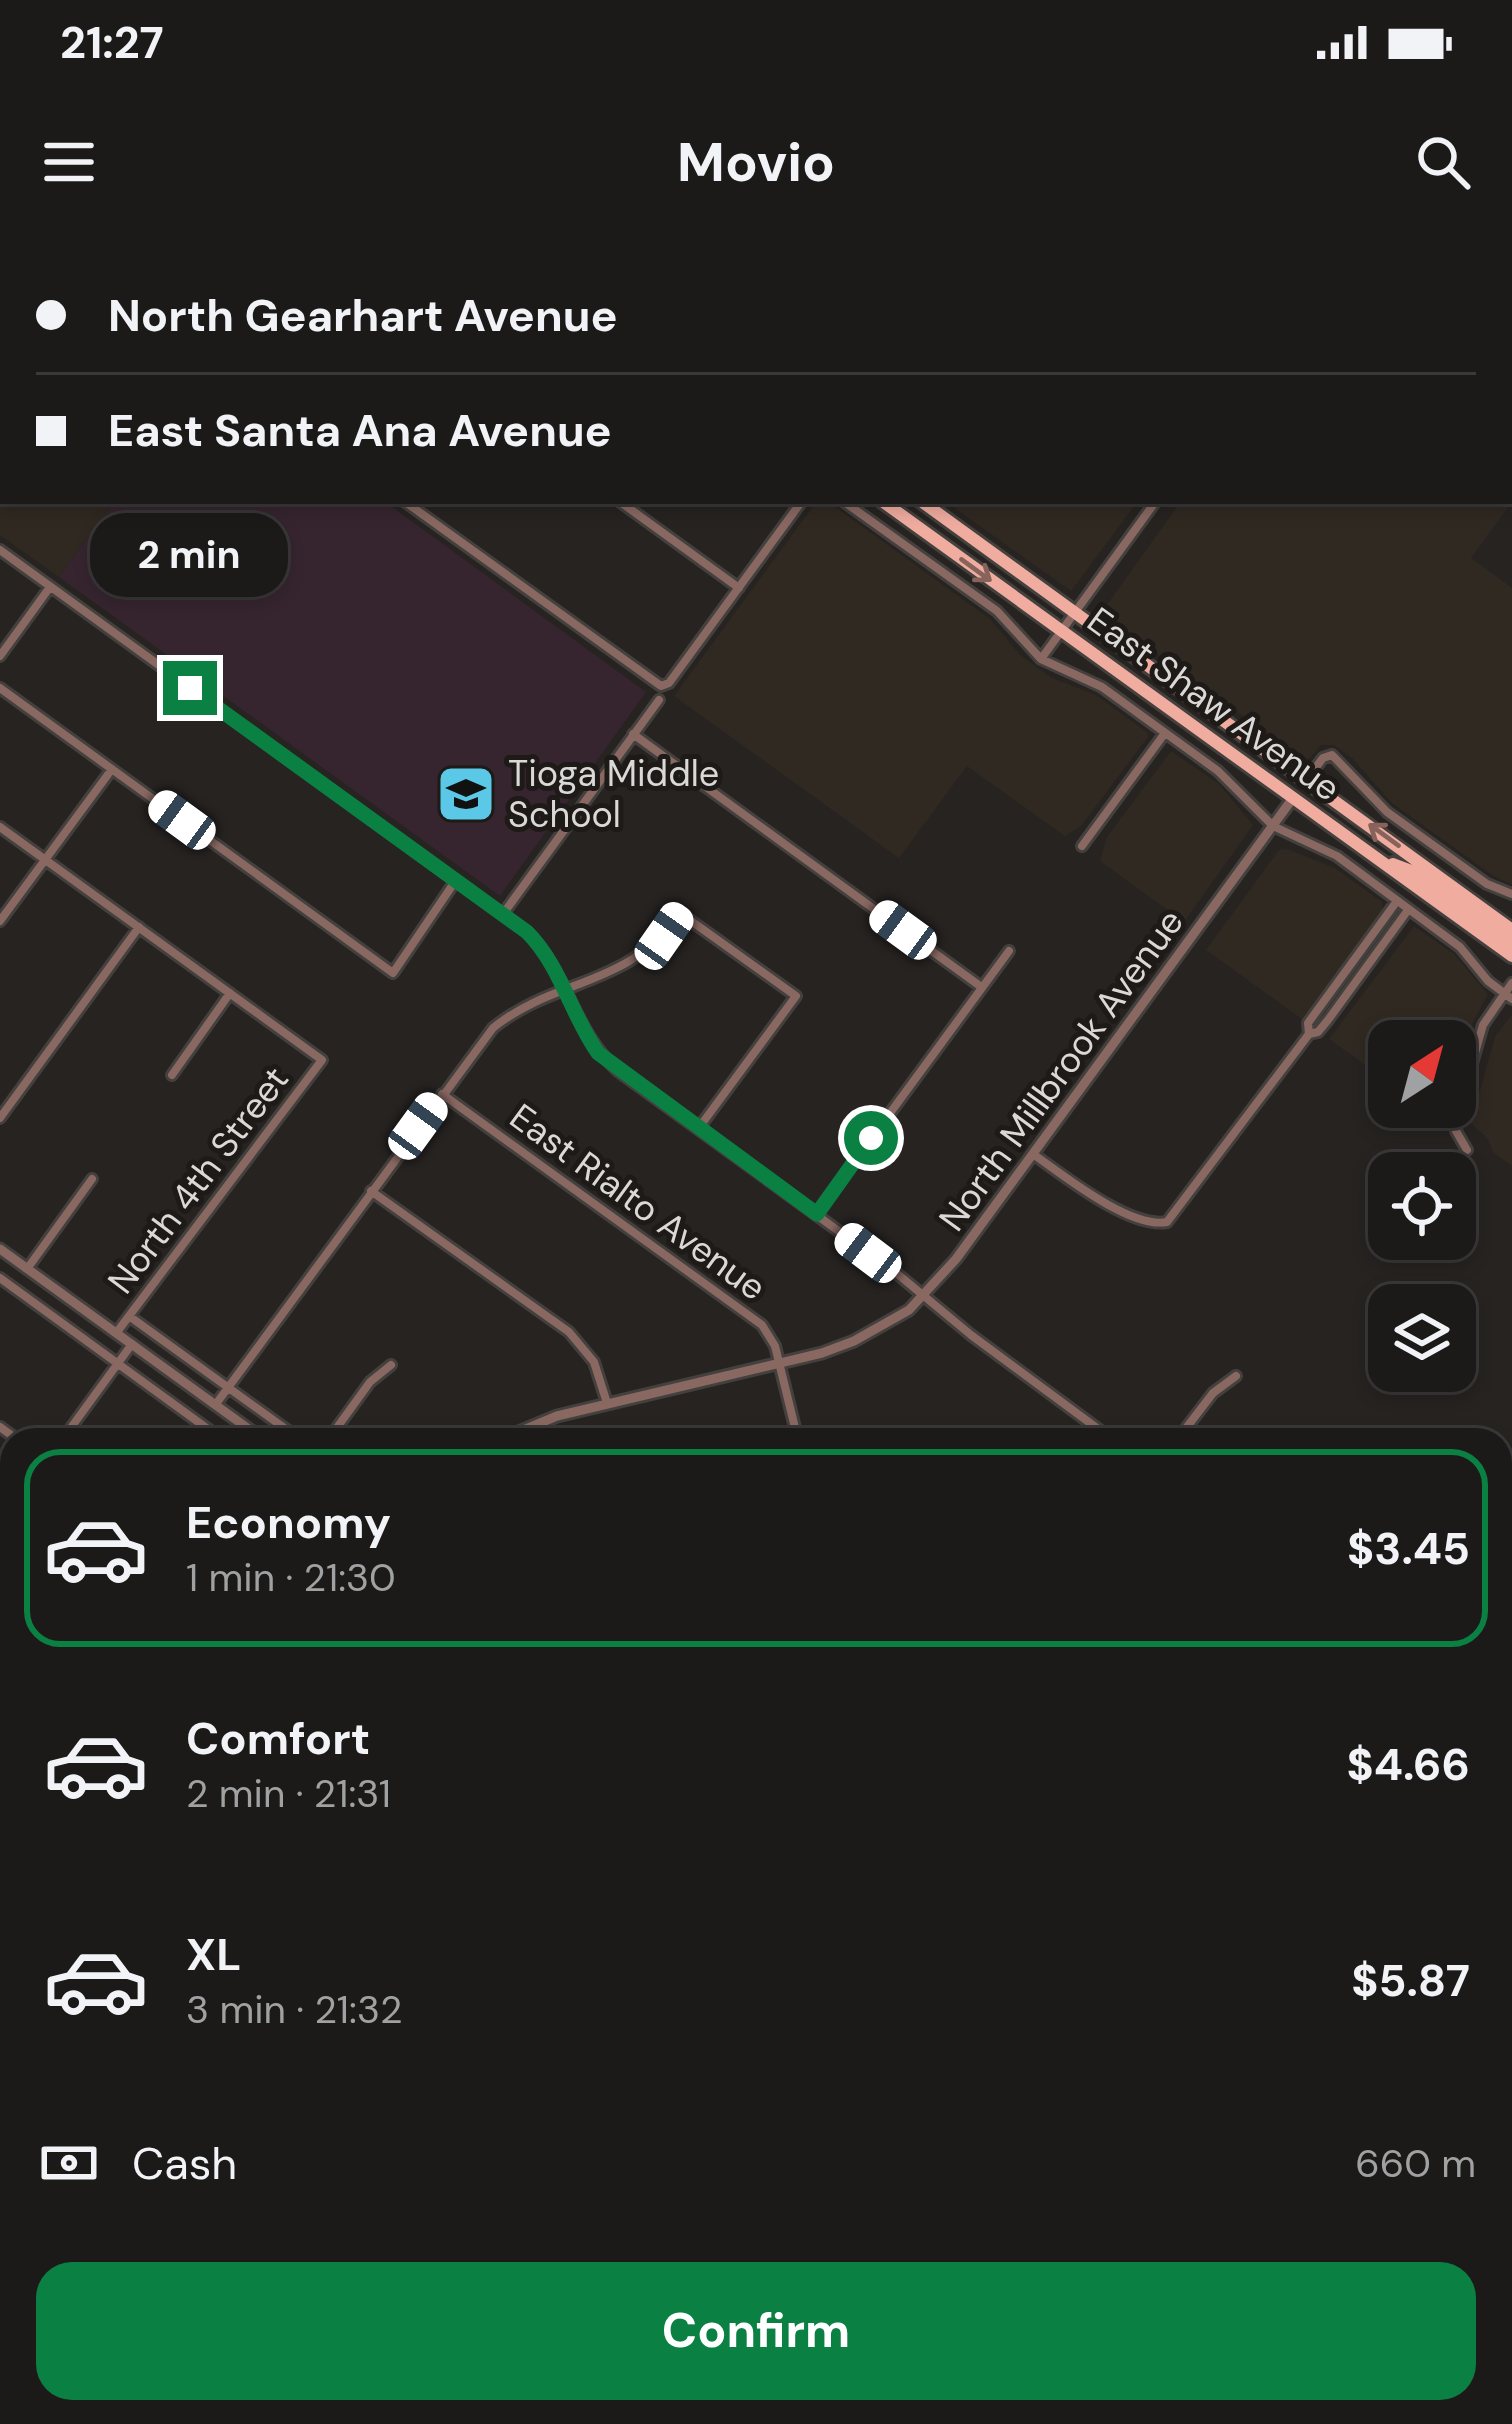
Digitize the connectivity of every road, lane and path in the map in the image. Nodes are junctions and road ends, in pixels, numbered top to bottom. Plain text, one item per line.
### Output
1 (408, 504) edge
2 (623, 504) edge
3 (800, 504) edge
4 (847, 504) edge
5 (886, 504) edge
6 (925, 504) edge
7 (1154, 504) edge
8 (0, 550) edge
9 (50, 586) junction
10 (739, 588) junction
11 (1074, 614) junction
12 (1061, 631) junction
13 (0, 656) edge
14 (1041, 659) junction
15 (0, 688) edge
16 (659, 700) dead end
17 (1165, 733) junction
18 (633, 734) junction
19 (112, 769) junction
20 (1307, 779) junction
21 (1293, 798) junction
22 (1273, 826) junction
23 (0, 827) edge
24 (1082, 846) dead end
25 (1375, 857) junction
26 (45, 860) junction
27 (456, 880) junction
28 (1512, 894) edge
29 (1397, 901) junction
30 (1408, 910) junction
31 (503, 914) junction
32 (0, 921) edge
33 (140, 927) junction
34 (1512, 929) edge
35 (1512, 943) edge
36 (1009, 951) dead end
37 (1512, 956) edge
38 (1512, 983) edge
39 (980, 986) junction
40 (565, 990) junction
41 (230, 993) junction
42 (1508, 996) edge
43 (1309, 1034) junction
44 (172, 1075) dead end
45 (442, 1094) junction
46 (0, 1118) edge
47 (698, 1130) junction
48 (1467, 1150) dead end
49 (1033, 1154) junction
50 (92, 1179) dead end
51 (371, 1191) junction
52 (817, 1214) junction
53 (0, 1249) edge
54 (27, 1269) junction
55 (0, 1278) edge
56 (924, 1298) junction
57 (129, 1316) junction
58 (117, 1333) junction
59 (132, 1344) junction
60 (118, 1363) junction
61 (780, 1363) junction
62 (391, 1365) dead end
63 (1236, 1376) dead end
64 (228, 1387) junction
65 (607, 1403) junction
66 (216, 1404) junction
67 (71, 1428) edge
68 (207, 1428) edge
69 (248, 1428) edge
70 (285, 1428) edge
71 (337, 1428) edge
72 (525, 1428) edge
73 (795, 1428) edge
74 (1097, 1428) edge
75 (1186, 1428) edge

1 - 10 street
2 - 10 street
3 - 10 street
4 - 14 street
5 -> 12 main road, East Shaw Avenue
6 - 11 main road, East Shaw Avenue
7 - 11 street
8 - 9 street
9 - 13 street
9 - 27 street
11 - 12 street
11 - 20 main road, East Shaw Avenue
12 - 14 street
12 - 21 main road, East Shaw Avenue
14 - 17 street
15 - 19 street
16 - 18 street
17 - 22 street
17 - 24 street
18 - 31 street
18 - 39 street
19 - 26 street
19 - 27 street
20 - 28 street
34 -> 20 main road, East Shaw Avenue
21 - 22 street, North Millbrook Avenue
21 - 25 main road, East Shaw Avenue
22 - 29 street
22 - 49 street, North Millbrook Avenue
23 - 26 street
25 - 35 main road
25 - 37 main road, East Shaw Avenue
26 - 32 street
26 - 33 street
27 - 31 street
29 - 30 street
29 - 43 street
30 - 42 street
30 - 43 street
31 - 40 street
33 - 41 street
33 - 46 street
36 - 39 street
38 - 42 street
39 - 52 street
40 - 45 street
40 - 47 street
40 - 47 street
41 - 44 street
41 - 57 street, North 4th Street
42 - 48 street
43 - 49 street
45 - 51 street
45 - 61 street, East Rialto Avenue
47 - 52 street
49 - 56 street, North Millbrook Avenue
50 - 54 street
51 - 64 street
51 - 65 street
52 - 56 street
53 - 54 street
54 - 58 street
55 - 60 street
56 - 61 street, North Millbrook Avenue
56 - 74 street
57 - 58 street, North 4th Street
57 - 64 street
58 - 59 street
59 - 60 street
59 - 66 street
60 - 67 street
60 - 68 street
61 - 65 street, North Millbrook Avenue
61 - 73 street, East Rialto Avenue
62 - 71 street
63 - 75 street
64 - 66 street
64 - 70 street
65 - 72 street, North Millbrook Avenue
66 - 69 street

